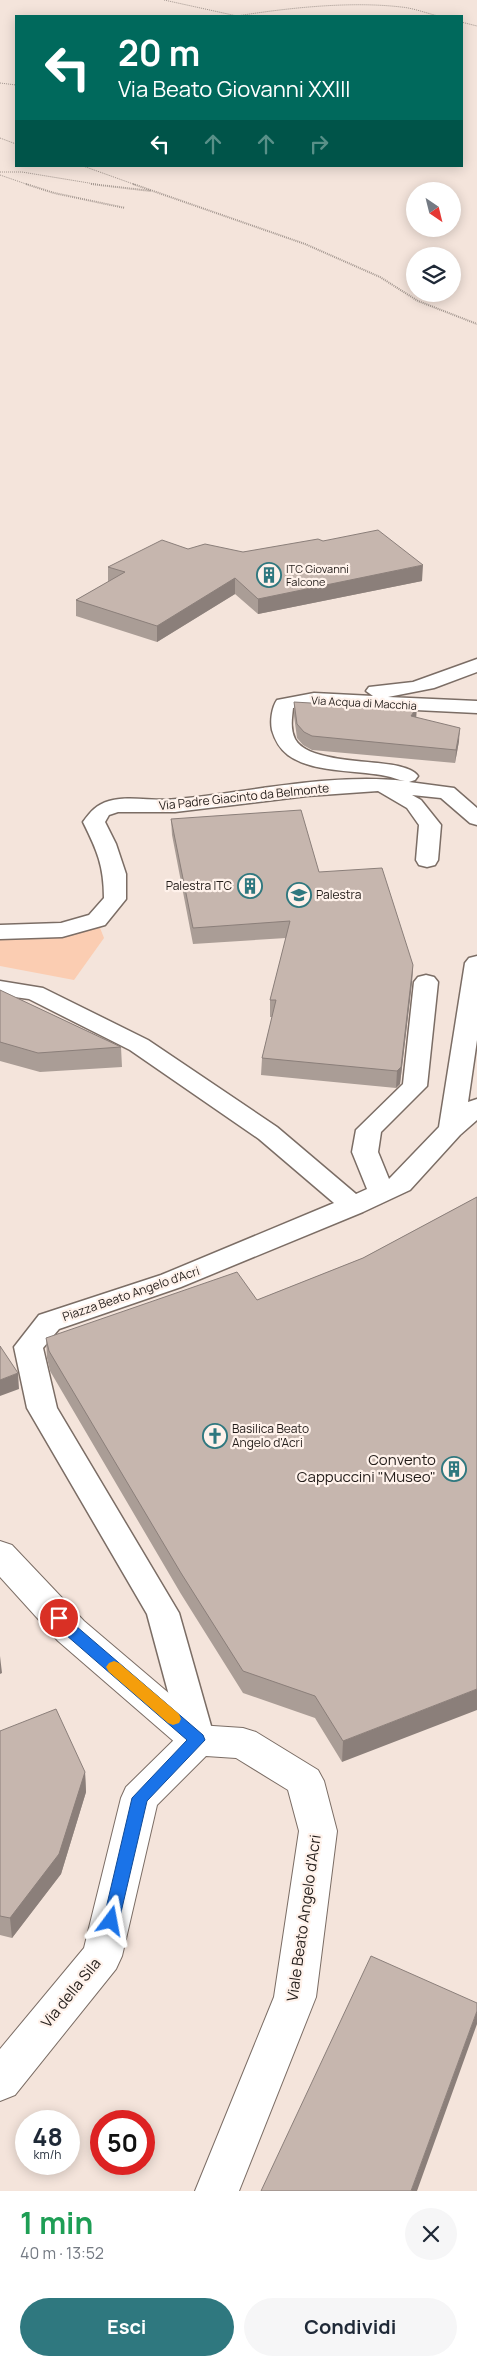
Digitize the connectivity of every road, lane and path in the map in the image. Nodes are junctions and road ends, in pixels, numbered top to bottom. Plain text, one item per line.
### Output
1 (164, 0) edge
2 (232, 15) edge
3 (243, 15) edge
4 (434, 15) edge
5 (463, 22) edge
6 (477, 26) edge
7 (0, 83) edge
8 (15, 85) edge
9 (0, 138) edge
10 (15, 144) edge
11 (85, 167) edge
12 (0, 174) edge
13 (157, 191) junction
14 (126, 208) dead end
15 (477, 324) edge
16 (477, 665) edge
17 (293, 690) dead end
18 (477, 707) edge
19 (381, 785) junction
20 (447, 792) junction
21 (477, 819) edge
22 (427, 860) dead end
23 (0, 932) edge
24 (477, 963) edge
25 (426, 982) dead end
26 (0, 988) edge
27 (477, 1107) edge
28 (451, 1129) junction
29 (382, 1193) junction
30 (354, 1206) junction
31 (0, 1554) edge
32 (198, 1740) junction
33 (0, 2081) edge
34 (217, 2191) edge

1 - 2 path
3 - 4 path
5 - 6 path
7 - 8 path
9 - 10 path
11 - 13 path
12 - 13 path
12 - 14 path
13 - 15 path
16 - 17 lane
18 - 20 lane, Via Acqua di Macchia
19 - 20 lane, Via Padre Giacinto da Belmonte
19 - 22 lane
19 - 23 lane, Via Padre Giacinto da Belmonte
20 - 21 lane
24 - 28 lane
25 - 29 lane
26 - 30 lane
27 - 28 lane, Piazza Beato Angelo d'Acri
28 - 29 lane, Piazza Beato Angelo d'Acri
29 - 30 lane, Piazza Beato Angelo d'Acri
30 - 32 lane, Piazza Beato Angelo d'Acri
31 - 32 main road
32 - 33 main road, Via della Sila
32 - 34 main road, Viale Beato Angelo d'Acri

